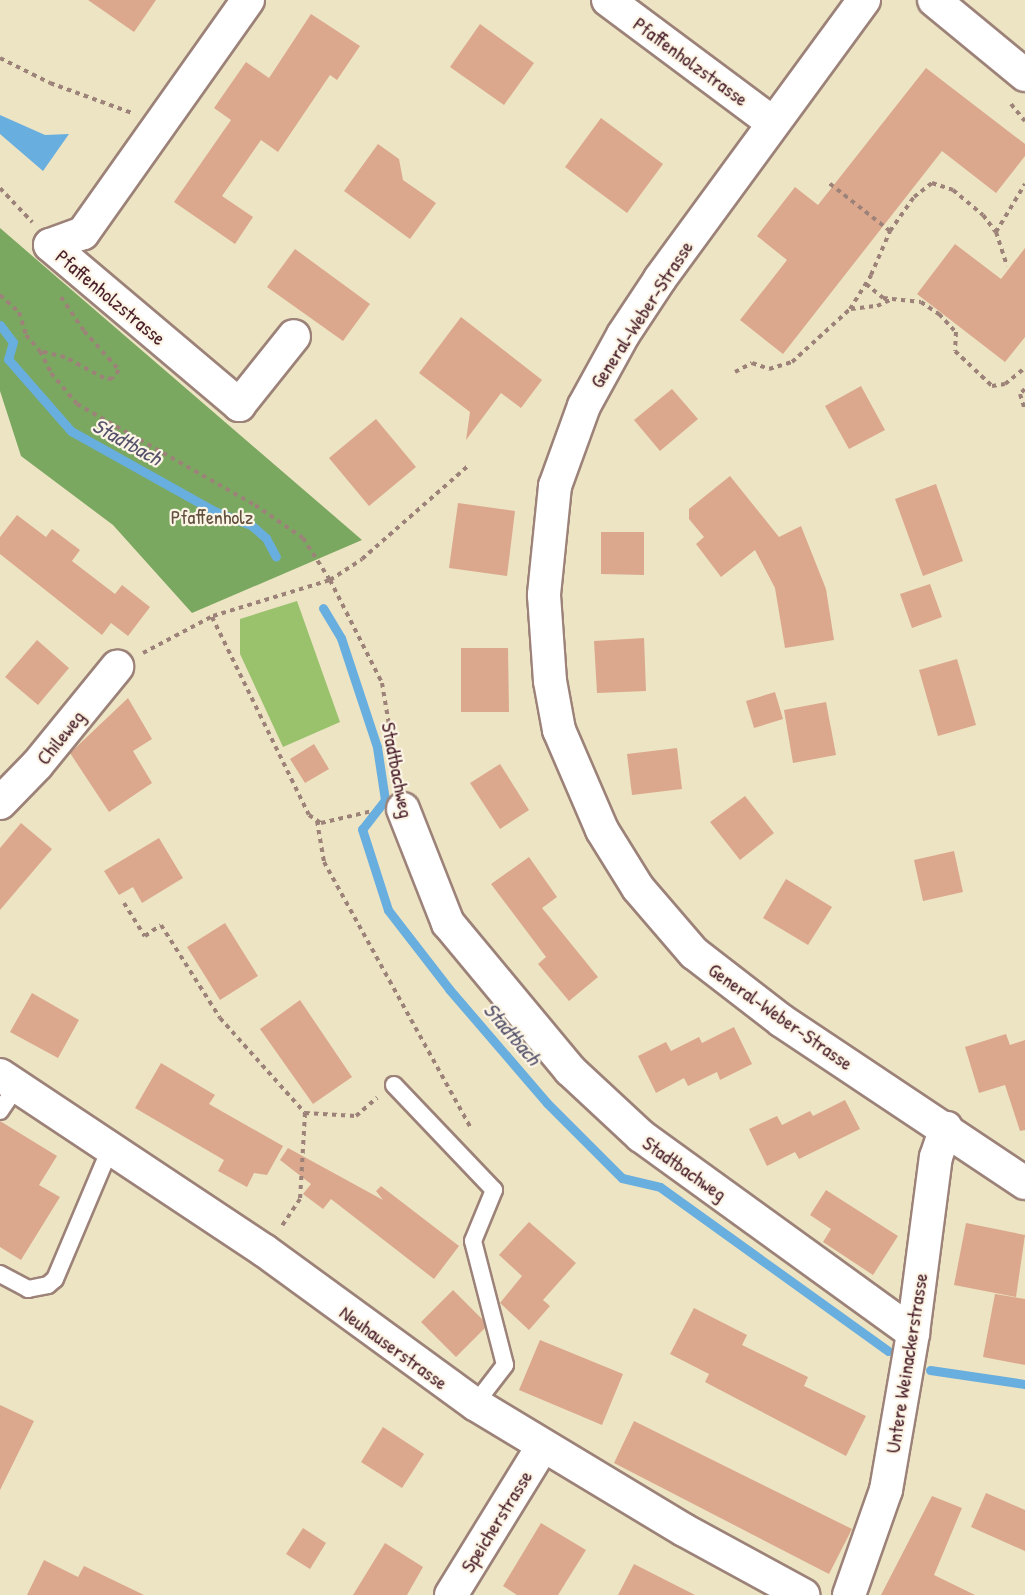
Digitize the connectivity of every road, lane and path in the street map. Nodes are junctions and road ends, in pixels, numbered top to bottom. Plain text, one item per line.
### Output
1 (248, 0) edge
2 (608, 0) edge
3 (864, 0) edge
4 (934, 0) edge
5 (0, 58) edge
6 (1019, 84) edge
7 (1025, 121) edge
8 (159, 123) junction
9 (774, 123) junction
10 (829, 183) dead end
11 (1025, 184) edge
12 (0, 188) edge
13 (890, 231) junction
14 (996, 232) junction
15 (50, 245) junction
16 (1007, 266) dead end
17 (866, 284) junction
18 (60, 290) dead end
19 (0, 295) edge
20 (890, 300) junction
21 (850, 309) junction
22 (294, 336) dead end
23 (40, 351) junction
24 (1025, 368) edge
25 (735, 372) dead end
26 (1025, 389) edge
27 (1025, 410) edge
28 (468, 466) dead end
29 (330, 580) junction
30 (212, 617) junction
31 (117, 667) joint
32 (0, 803) edge
33 (393, 808) junction
34 (317, 821) junction
35 (124, 903) dead end
36 (394, 1084) dead end
37 (5, 1091) edge
38 (364, 1110) dead end
39 (305, 1113) junction
40 (946, 1128) junction
41 (110, 1149) junction
42 (473, 1170) junction
43 (1025, 1183) edge
44 (265, 1251) junction
45 (0, 1274) edge
46 (913, 1333) junction
47 (475, 1404) junction
48 (542, 1447) junction
49 (451, 1595) edge
50 (803, 1595) edge
51 (849, 1595) edge

1 - 8 street, Pfaffenholzstrasse
2 - 9 street, Pfaffenholzstrasse
3 - 9 street, General-Weber-Strasse
4 - 6 street
5 - 8 path
6 - 7 path
8 - 15 street, Pfaffenholzstrasse
9 - 40 street, General-Weber-Strasse
10 - 13 path
11 - 14 path
12 - 15 path
13 - 14 path
13 - 17 path
14 - 16 path
15 - 22 street, Pfaffenholzstrasse
17 - 20 path
17 - 21 path
18 - 23 path
19 - 23 path, Stadtbachweg
20 - 21 path
20 - 24 path
21 - 25 path
23 - 29 path, Stadtbachweg
26 - 27 path
28 - 29 path
29 - 30 path
29 - 33 path, Stadtbachweg
30 - 31 path
30 - 34 path
31 - 32 street, Chileweg
33 - 34 path
33 - 46 street, Stadtbachweg
34 - 42 path
35 - 39 path
36 - 42 lane
37 - 41 street, Neuhauserstrasse
38 - 39 path
39 - 44 path
40 - 43 street, General-Weber-Strasse
40 - 46 street, Untere Weinackerstrasse
41 - 44 street, Neuhauserstrasse
41 - 45 lane
42 - 47 lane
44 - 47 street, Neuhauserstrasse
46 - 51 street, Untere Weinackerstrasse
47 - 48 street, Neuhauserstrasse
48 - 49 street, Speicherstrasse
48 - 50 street, Neuhauserstrasse

